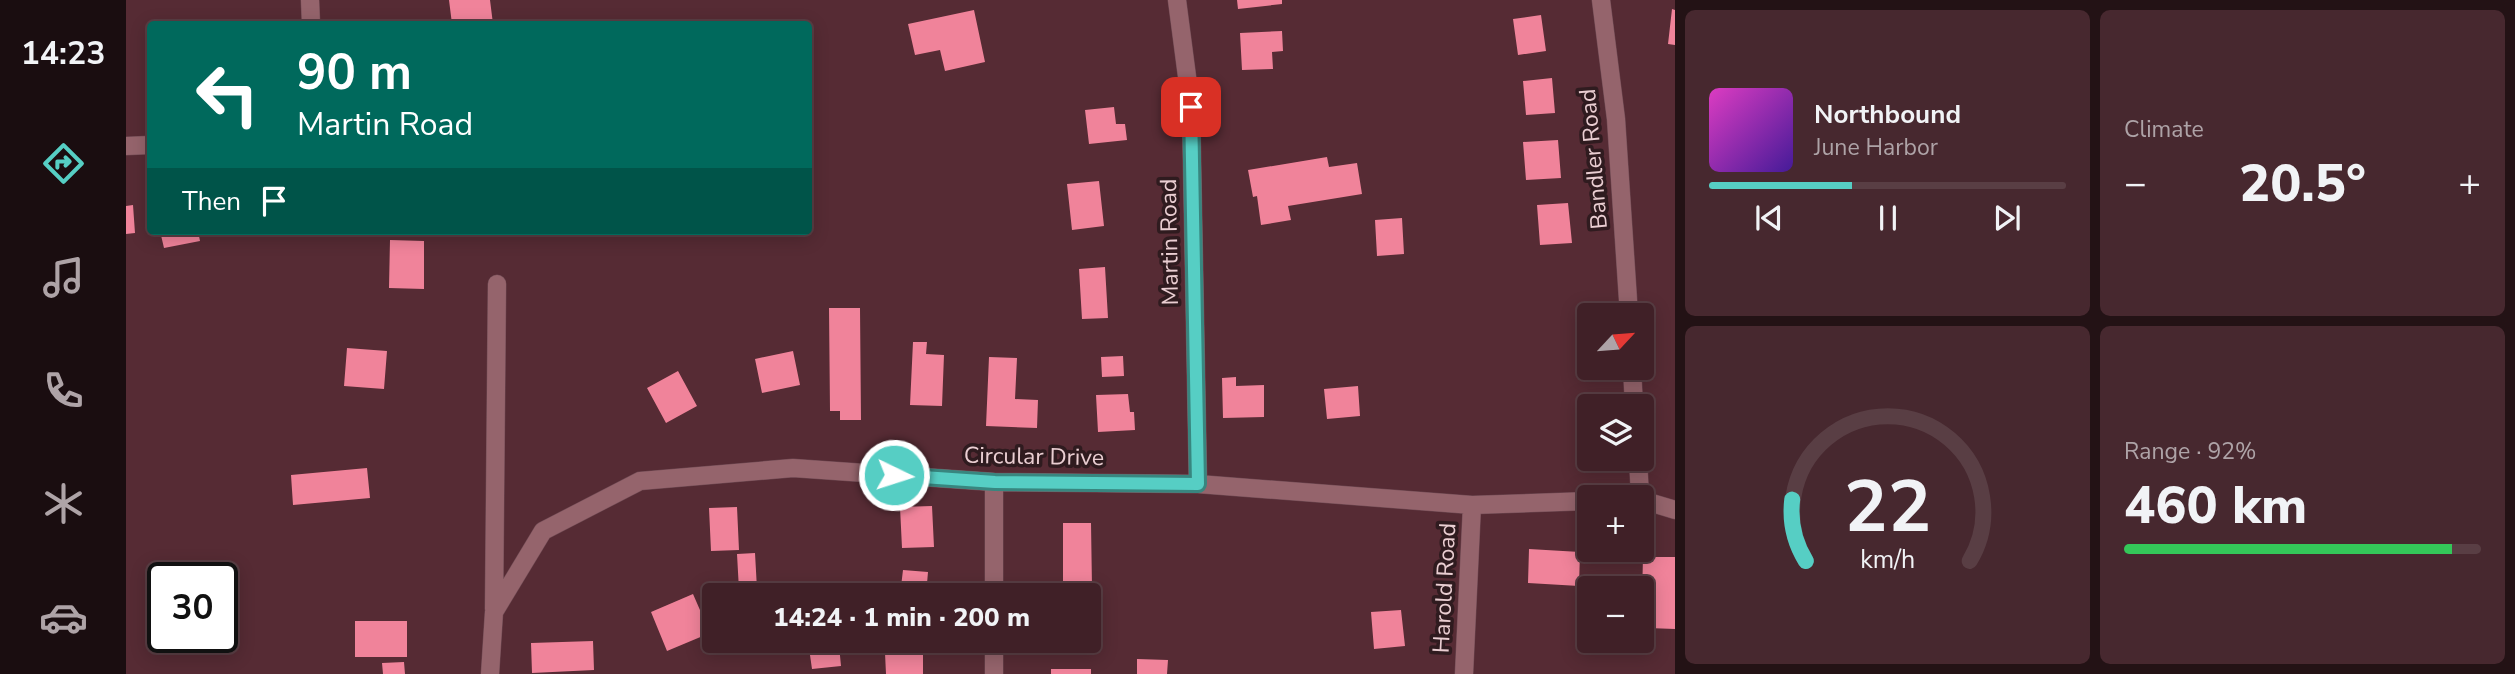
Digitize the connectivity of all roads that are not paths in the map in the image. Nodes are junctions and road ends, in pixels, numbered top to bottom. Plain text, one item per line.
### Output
1 (310, 0) edge
2 (1177, 0) edge
3 (1601, 0) edge
4 (311, 21) edge
5 (147, 145) edge
6 (126, 146) edge
7 (497, 284) dead end
8 (1628, 303) edge
9 (995, 482) junction
10 (1198, 484) junction
11 (1577, 502) edge
12 (1654, 503) edge
13 (1472, 505) junction
14 (1675, 510) edge
15 (994, 583) edge
16 (494, 612) junction
17 (994, 653) edge
18 (490, 674) edge
19 (994, 674) edge
20 (1464, 674) edge

1 - 4 street
2 - 10 street, Martin Road
3 - 8 street, Bandler Road
5 - 6 street
7 - 16 street, Circular Drive
9 - 10 street, Circular Drive
9 - 15 street
9 - 16 street, Circular Drive
10 - 13 street, Circular Drive
11 - 13 street, Circular Drive
12 - 14 street
13 - 20 street, Harold Road
16 - 18 street, Circular Drive
17 - 19 street

